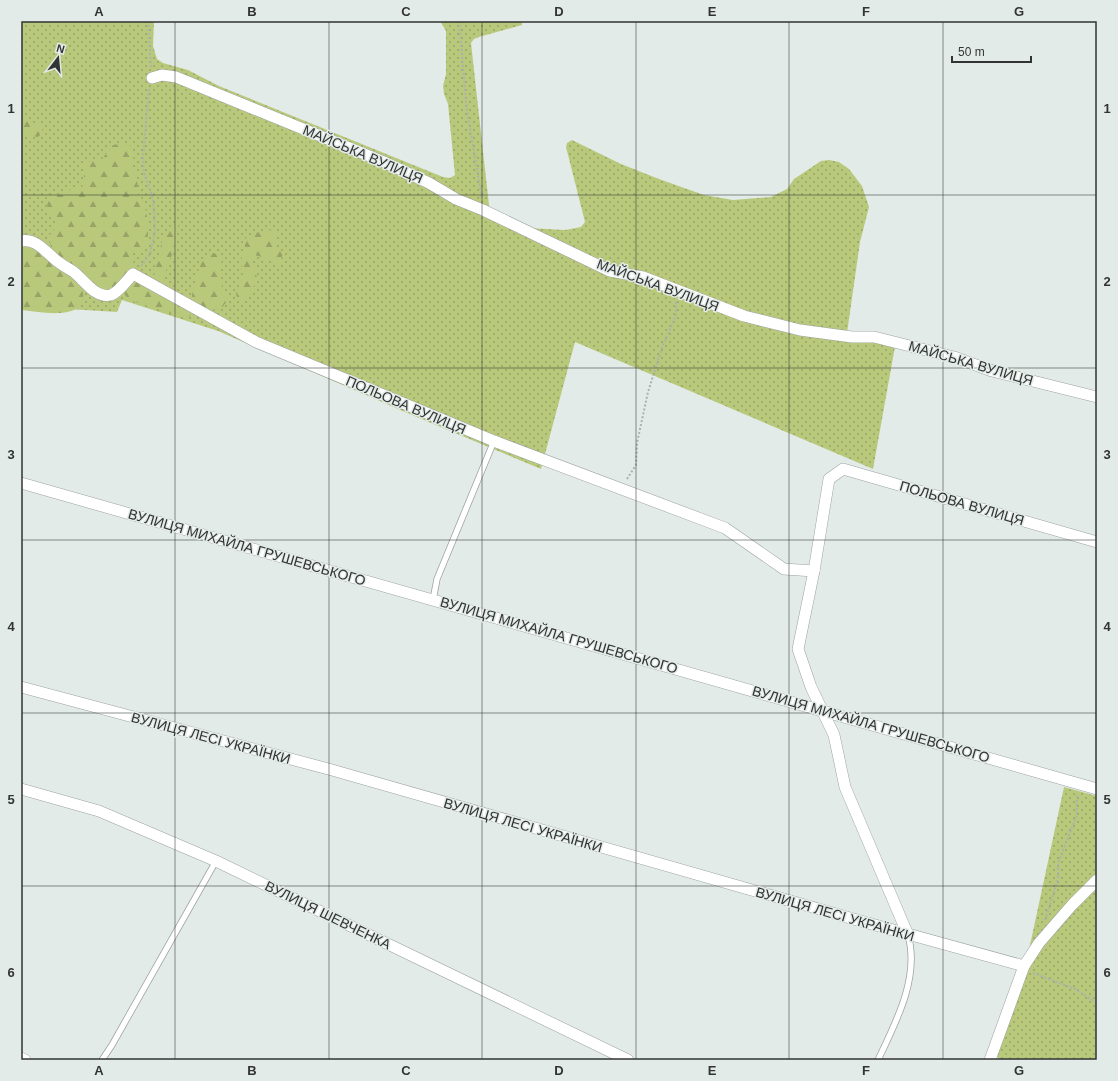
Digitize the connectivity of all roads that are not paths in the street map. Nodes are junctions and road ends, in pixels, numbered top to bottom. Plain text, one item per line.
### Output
1 (152, 78) road end
2 (21, 241) edge
3 (1097, 397) edge
4 (494, 441) junction
5 (21, 483) edge
6 (1097, 542) edge
7 (814, 571) junction
8 (433, 600) junction
9 (21, 687) edge
10 (823, 710) junction
11 (21, 789) edge
12 (1097, 789) edge
13 (216, 861) junction
14 (1097, 880) edge
15 (908, 934) junction
16 (1024, 969) junction
17 (21, 1058) edge
18 (25, 1060) edge
19 (102, 1060) edge
20 (628, 1060) edge
21 (878, 1060) edge
22 (990, 1060) edge

1 - 3 street, МАЙСЬКА ВУЛИЦЯ
2 - 4 street, ПОЛЬОВА ВУЛИЦЯ
4 - 7 street, ПОЛЬОВА ВУЛИЦЯ
4 - 8 lane
5 - 8 street, ВУЛИЦЯ МИХАЙЛА ГРУШЕВСЬКОГО
6 - 7 street, ПОЛЬОВА ВУЛИЦЯ
7 - 10 street
8 - 10 street, ВУЛИЦЯ МИХАЙЛА ГРУШЕВСЬКОГО
9 - 15 street, ВУЛИЦЯ ЛЕСІ УКРАЇНКИ
10 - 12 street, ВУЛИЦЯ МИХАЙЛА ГРУШЕВСЬКОГО
10 - 15 street
11 - 13 street, ВУЛИЦЯ ШЕВЧЕНКА
13 - 19 lane
13 - 20 street, ВУЛИЦЯ ШЕВЧЕНКА
14 - 16 street
15 - 16 street, ВУЛИЦЯ ЛЕСІ УКРАЇНКИ
15 - 21 lane
16 - 22 street
17 - 18 street

